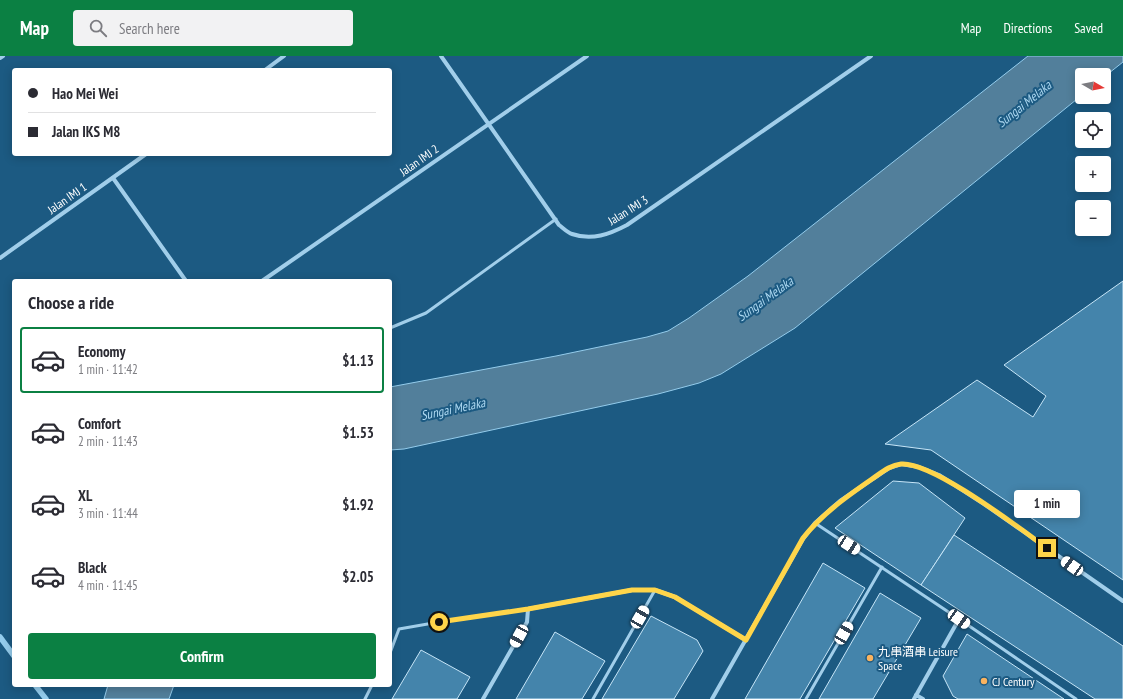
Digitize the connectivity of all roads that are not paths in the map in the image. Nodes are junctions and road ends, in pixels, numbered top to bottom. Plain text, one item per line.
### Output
1 (3, 56) edge
2 (284, 56) edge
3 (441, 56) edge
4 (587, 56) edge
5 (871, 56) edge
6 (0, 58) edge
7 (268, 68) edge
8 (489, 124) junction
9 (143, 156) edge
10 (113, 178) junction
11 (556, 220) junction
12 (0, 258) edge
13 (185, 279) edge
14 (265, 279) edge
15 (392, 327) edge
16 (815, 524) junction
17 (882, 567) junction
18 (655, 590) junction
19 (1123, 601) edge
20 (528, 609) junction
21 (959, 619) junction
22 (746, 640) junction
23 (392, 648) edge
24 (371, 687) edge
25 (915, 697) edge
26 (365, 699) edge
27 (484, 699) edge
28 (593, 699) edge
29 (712, 699) edge
30 (806, 699) edge
31 (923, 699) edge
32 (1076, 699) edge

1 - 6 street
2 - 7 street
3 - 8 street, Jalan IMJ 3
4 - 8 street, Jalan IMJ 2
5 - 11 street, Jalan IMJ 3
8 - 11 street, Jalan IMJ 3
8 - 14 street, Jalan IMJ 2
9 - 10 street, Jalan IMJ 1
10 - 12 street, Jalan IMJ 1
10 - 13 street
11 - 15 lane
16 - 17 lane
16 - 19 street
16 - 22 street
17 - 21 lane
17 - 30 lane
18 - 20 street
18 - 22 street
18 - 28 lane
20 - 23 lane
20 - 27 street
21 - 25 street
21 - 32 lane
22 - 29 street
24 - 26 lane
25 - 31 street

